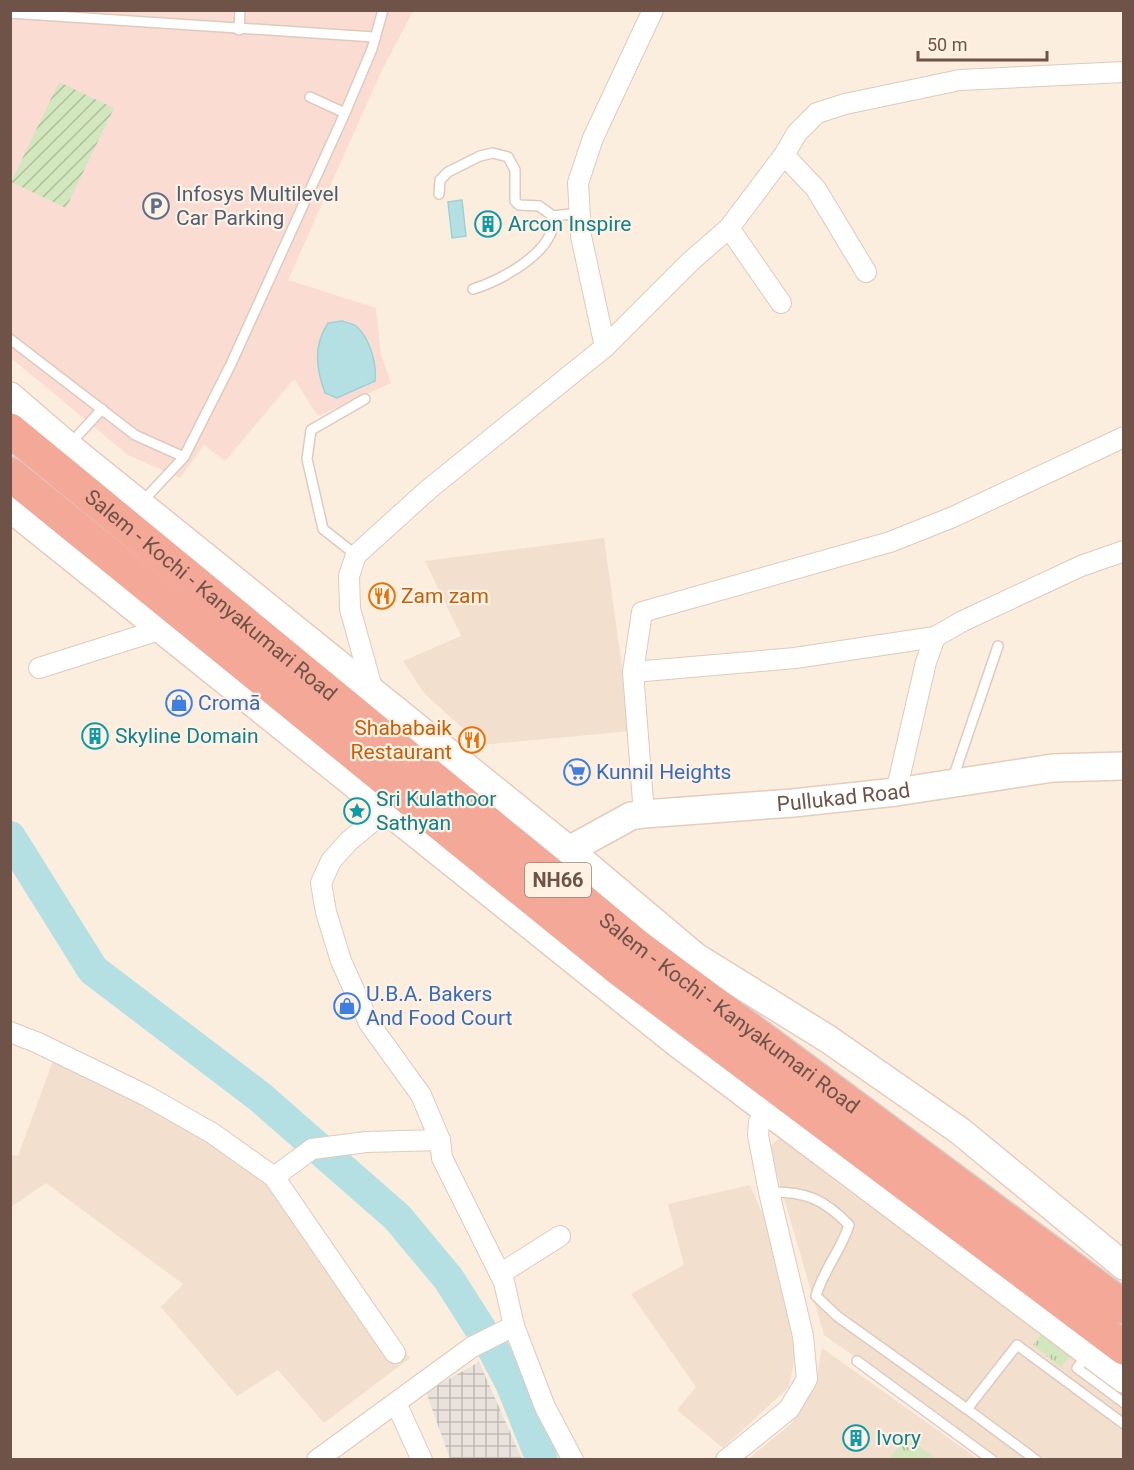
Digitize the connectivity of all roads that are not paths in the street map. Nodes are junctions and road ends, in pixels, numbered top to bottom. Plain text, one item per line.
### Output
1 (240, 10) edge
2 (383, 10) edge
3 (653, 10) edge
4 (10, 13) edge
5 (239, 30) junction
6 (374, 37) junction
7 (1124, 72) edge
8 (310, 97) dead end
9 (345, 113) junction
10 (784, 155) junction
11 (439, 195) dead end
12 (580, 213) junction
13 (553, 216) junction
14 (729, 228) junction
15 (866, 272) dead end
16 (473, 289) dead end
17 (781, 303) dead end
18 (10, 339) edge
19 (604, 347) junction
20 (10, 396) edge
21 (365, 399) dead end
22 (102, 409) junction
23 (10, 430) edge
24 (1124, 437) edge
25 (68, 446) junction
26 (184, 457) junction
27 (10, 474) edge
28 (140, 503) junction
29 (10, 508) edge
30 (1124, 551) edge
31 (356, 555) junction
32 (159, 630) junction
33 (935, 637) junction
34 (998, 646) dead end
35 (39, 668) dead end
36 (633, 672) junction
37 (350, 728) junction
38 (1124, 766) edge
39 (952, 783) junction
40 (896, 792) junction
41 (385, 811) junction
42 (644, 813) junction
43 (569, 850) junction
44 (10, 1032) edge
45 (765, 1112) junction
46 (440, 1140) junction
47 (274, 1177) junction
48 (769, 1192) junction
49 (560, 1236) dead end
50 (1124, 1266) edge
51 (500, 1274) junction
52 (1124, 1307) edge
53 (508, 1329) junction
54 (1124, 1348) edge
55 (395, 1353) dead end
56 (1089, 1354) junction
57 (857, 1361) dead end
58 (1124, 1379) edge
59 (1124, 1403) edge
60 (396, 1404) junction
61 (967, 1409) junction
62 (1124, 1424) edge
63 (317, 1460) edge
64 (422, 1460) edge
65 (573, 1460) edge
66 (726, 1460) edge
67 (992, 1460) edge
68 (1036, 1460) edge

1 - 5 lane
2 - 6 lane
3 - 12 street
4 - 5 lane
5 - 6 lane
6 - 9 lane
7 - 10 street
8 - 9 lane
9 - 26 lane
10 - 14 street
10 - 15 street
11 - 13 lane
12 - 13 lane
12 - 19 street
13 - 16 lane
14 - 17 street
14 - 19 street
18 - 22 lane
19 - 31 street
20 - 25 street
21 - 31 lane
22 - 25 lane
22 - 26 lane
23 - 37 highway, Salem - Kochi - Kanyakumari Road / NH66
24 - 36 street
25 - 28 street
26 - 28 lane
27 - 37 highway, Salem - Kochi - Kanyakumari Road / NH66
28 - 37 street
29 - 32 street
30 - 33 street
31 - 37 street
32 - 35 street
32 - 37 street
33 - 36 street
33 - 40 street
34 - 39 lane
36 - 42 street
37 - 41 street
37 - 43 street
37 - 52 highway, Salem - Kochi - Kanyakumari Road / NH66
37 - 54 highway, Salem - Kochi - Kanyakumari Road / NH66
38 - 39 street, Pullukad Road
39 - 40 street, Pullukad Road
40 - 42 street, Pullukad Road
41 - 45 street
41 - 46 street
42 - 43 street, Pullukad Road
43 - 50 street
44 - 47 street
45 - 48 street
45 - 56 street
46 - 47 street
46 - 51 street
47 - 55 street
48 - 61 lane
48 - 66 street
49 - 51 street
51 - 53 street
53 - 60 street
53 - 65 street
56 - 58 street
56 - 59 lane
57 - 67 lane
60 - 63 street
60 - 64 street
61 - 62 lane
61 - 68 lane

